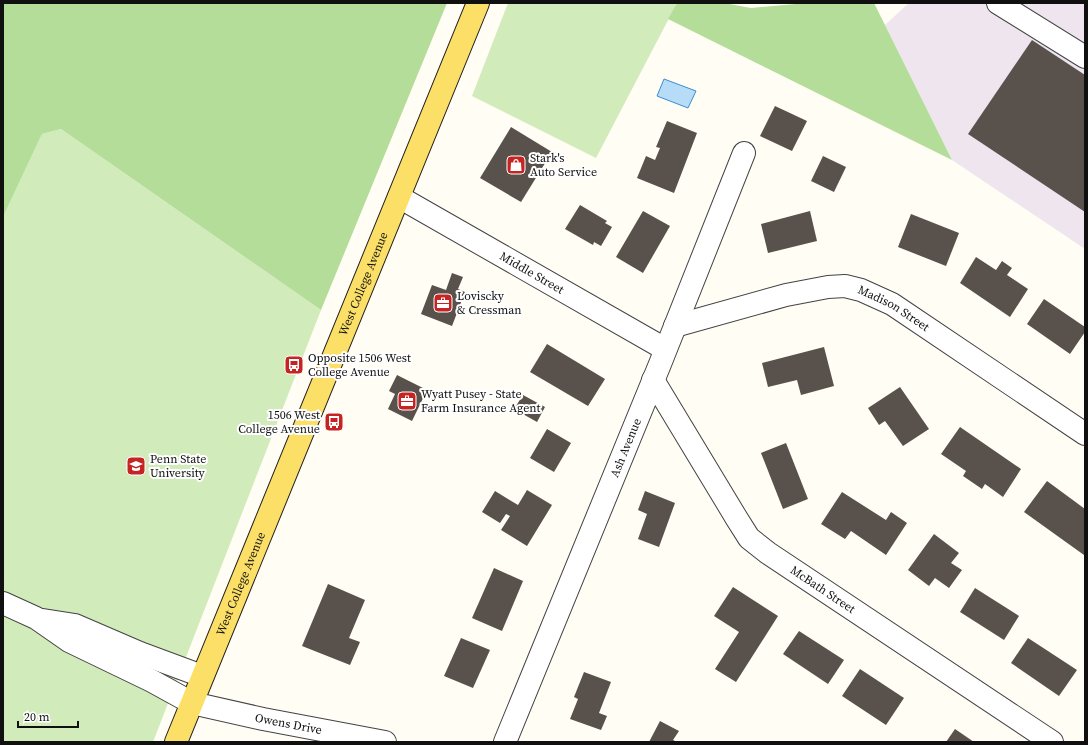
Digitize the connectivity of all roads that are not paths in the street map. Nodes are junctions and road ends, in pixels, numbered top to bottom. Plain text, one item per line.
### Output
1 (478, 3) edge
2 (998, 3) edge
3 (1085, 57) edge
4 (744, 153) dead end
5 (399, 197) junction
6 (675, 326) junction
7 (665, 349) junction
8 (653, 380) junction
9 (1085, 434) edge
10 (3, 603) edge
11 (36, 618) junction
12 (202, 676) junction
13 (192, 703) junction
14 (372, 741) edge
15 (176, 742) edge
16 (505, 742) edge
17 (1052, 742) edge

1 - 5 main road, West College Avenue
2 - 3 street
4 - 6 street, Ash Avenue
5 - 7 street, Middle Street
5 - 12 main road, West College Avenue
6 - 7 street, Ash Avenue
6 - 9 street, Madison Street
7 - 8 street, Ash Avenue
8 - 16 street, Ash Avenue
8 - 17 street, McBath Street
10 - 11 street
11 - 12 street
11 - 13 street, Owens Drive
12 - 13 main road, West College Avenue
13 - 14 street, Owens Drive
13 - 15 main road, West College Avenue

